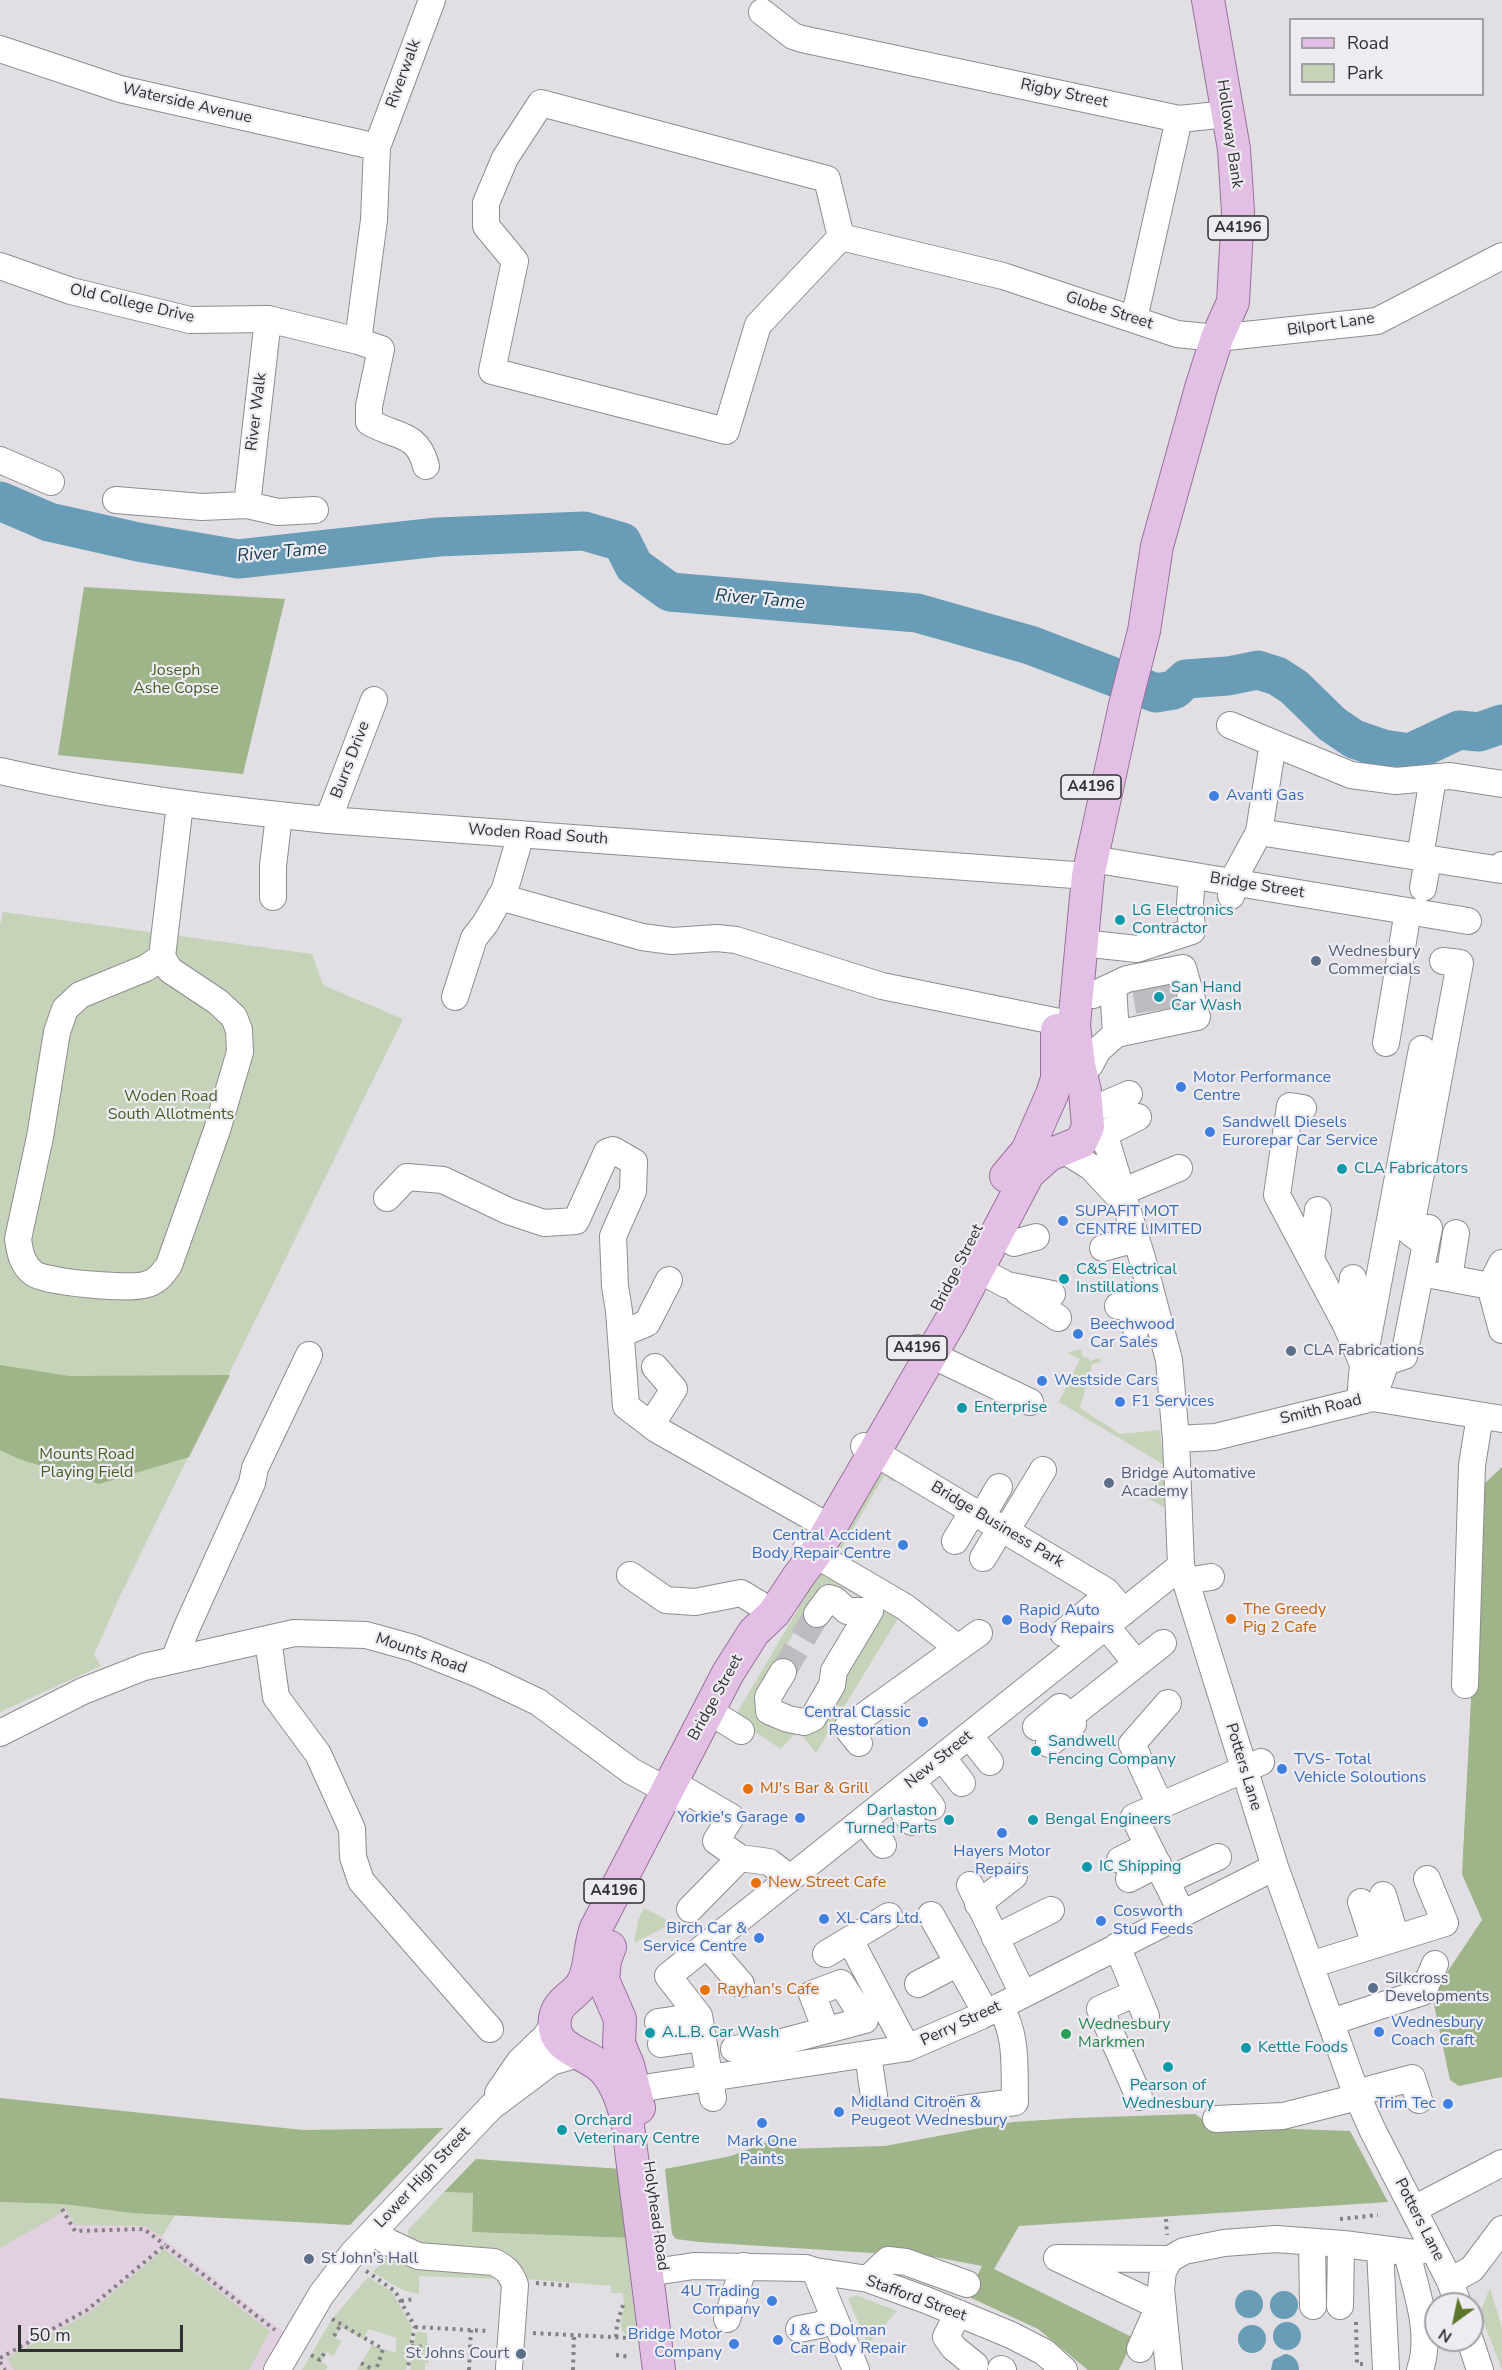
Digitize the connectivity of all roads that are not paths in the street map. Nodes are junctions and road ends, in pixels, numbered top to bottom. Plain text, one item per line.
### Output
1 (432, 0) edge
2 (1192, 0) edge
3 (1208, 0) edge
4 (762, 12) dead end
5 (0, 49) edge
6 (1219, 115) junction
7 (1179, 118) junction
8 (377, 147) junction
9 (841, 237) junction
10 (1502, 256) edge
11 (0, 266) edge
12 (268, 319) junction
13 (1134, 320) junction
14 (1217, 338) junction
15 (370, 345) junction
16 (0, 460) edge
17 (426, 466) dead end
18 (51, 482) dead end
19 (116, 500) dead end
20 (247, 505) junction
21 (315, 510) dead end
22 (374, 700) dead end
23 (1230, 725) dead end
24 (1273, 743) junction
25 (0, 771) edge
26 (1432, 778) junction
27 (1502, 784) edge
28 (180, 804) junction
29 (279, 815) junction
30 (328, 819) junction
31 (1260, 832) junction
32 (521, 834) junction
33 (1424, 858) junction
34 (1502, 869) edge
35 (1083, 871) junction
36 (1192, 876) junction
37 (1423, 888) dead end
38 (1232, 889) junction
39 (273, 897) dead end
40 (500, 897) junction
41 (1324, 897) junction
42 (1397, 909) junction
43 (1339, 921) dead end
44 (1468, 921) dead end
45 (1082, 943) junction
46 (162, 957) junction
47 (1443, 961) dead end
48 (1113, 986) junction
49 (1077, 994) junction
50 (455, 997) dead end
51 (1066, 1024) junction
52 (1116, 1034) junction
53 (1386, 1043) dead end
54 (1422, 1049) dead end
55 (1084, 1065) junction
56 (1303, 1108) dead end
57 (1042, 1114) junction
58 (1090, 1117) junction
59 (1062, 1149) junction
60 (1179, 1168) dead end
61 (1121, 1197) junction
62 (387, 1198) dead end
63 (1318, 1210) dead end
64 (996, 1233) junction
65 (1456, 1233) dead end
66 (1036, 1237) dead end
67 (1136, 1239) junction
68 (1103, 1248) dead end
69 (1311, 1259) junction
70 (977, 1269) junction
71 (1420, 1273) junction
72 (1496, 1275) edge
73 (1353, 1278) dead end
74 (1449, 1278) junction
75 (669, 1281) dead end
76 (1007, 1285) junction
77 (1052, 1293) dead end
78 (1058, 1318) dead end
79 (1346, 1325) junction
80 (1502, 1330) edge
81 (621, 1334) junction
82 (924, 1351) junction
83 (309, 1355) dead end
84 (1363, 1364) junction
85 (655, 1367) dead end
86 (1366, 1399) junction
87 (1030, 1402) dead end
88 (1491, 1417) edge
89 (651, 1425) junction
90 (1176, 1439) junction
91 (869, 1449) junction
92 (1042, 1470) dead end
93 (999, 1487) dead end
94 (990, 1522) junction
95 (955, 1541) dead end
96 (814, 1546) junction
97 (984, 1558) dead end
98 (630, 1575) dead end
99 (1193, 1575) junction
100 (875, 1602) junction
101 (1114, 1611) junction
102 (774, 1613) junction
103 (818, 1614) tunnel mouth
104 (979, 1633) dead end
105 (1064, 1633) dead end
106 (268, 1639) junction
107 (1163, 1643) dead end
108 (174, 1660) junction
109 (1137, 1664) junction
110 (748, 1672) junction
111 (783, 1672) tunnel mouth
112 (939, 1672) junction
113 (1465, 1685) dead end
114 (1168, 1703) dead end
115 (866, 1730) dead end
116 (0, 1733) edge
117 (969, 1735) junction
118 (1043, 1735) dead end
119 (942, 1757) junction
120 (990, 1762) dead end
121 (1252, 1765) junction
122 (912, 1781) junction
123 (962, 1783) dead end
124 (677, 1793) junction
125 (892, 1797) junction
126 (1160, 1805) junction
127 (932, 1807) dead end
128 (855, 1818) junction
129 (912, 1822) dead end
130 (883, 1845) dead end
131 (1218, 1857) dead end
132 (740, 1858) junction
133 (1157, 1863) junction
134 (1282, 1868) junction
135 (1124, 1869) dead end
136 (796, 1870) junction
137 (1014, 1876) dead end
138 (1428, 1880) dead end
139 (1372, 1898) dead end
140 (690, 1909) dead end
141 (1051, 1910) dead end
142 (1182, 1913) junction
143 (877, 1914) dead end
144 (931, 1916) dead end
145 (995, 1938) junction
146 (1386, 1942) junction
147 (707, 1944) junction
148 (1117, 1946) junction
149 (958, 1963) junction
150 (1435, 1964) dead end
151 (1310, 1965) junction
152 (741, 1984) dead end
153 (918, 1984) dead end
154 (573, 1994) junction
155 (1023, 1995) junction
156 (610, 2000) junction
157 (1329, 2008) junction
158 (993, 2010) junction
159 (555, 2022) junction
160 (700, 2027) junction
161 (490, 2029) dead end
162 (619, 2030) junction
163 (826, 2031) dead end
164 (659, 2033) dead end
165 (777, 2040) junction
166 (907, 2048) junction
167 (581, 2055) junction
168 (868, 2055) junction
169 (788, 2067) junction
170 (744, 2074) junction
171 (711, 2088) junction
172 (628, 2094) junction
173 (1357, 2095) junction
174 (874, 2096) dead end
175 (1139, 2097) dead end
176 (1419, 2100) dead end
177 (491, 2106) junction
178 (962, 2109) dead end
179 (1216, 2120) dead end
180 (1502, 2163) edge
181 (1414, 2209) junction
182 (1502, 2229) edge
183 (374, 2231) junction
184 (1326, 2243) junction
185 (1432, 2247) junction
186 (1394, 2250) junction
187 (1170, 2259) junction
188 (744, 2266) junction
189 (815, 2271) junction
190 (655, 2272) junction
191 (868, 2279) junction
192 (967, 2284) dead end
193 (1454, 2292) edge
194 (1455, 2292) edge
195 (1327, 2306) dead end
196 (1161, 2307) junction
197 (958, 2313) junction
198 (726, 2319) dead end
199 (1140, 2349) dead end
200 (1474, 2352) edge
201 (975, 2365) dead end
202 (509, 2368) dead end
203 (277, 2370) edge
204 (659, 2370) edge
205 (675, 2370) edge
206 (856, 2370) edge
207 (1064, 2370) edge
208 (1169, 2370) edge
209 (1386, 2370) edge
210 (1404, 2370) edge
211 (1420, 2370) edge
212 (1480, 2370) edge

1 - 8 street, Riverwalk
2 - 6 main road, Holloway Bank / A4196
3 - 6 main road, Holloway Bank / A4196
4 - 7 street, Rigby Street
5 - 8 street, Waterside Avenue
6 - 7 street, Rigby Street
6 - 14 main road, Holloway Bank / A4196
7 - 13 street
8 - 15 street
9 - 9 street
9 - 13 street, Globe Street
10 - 14 street, Bilport Lane
11 - 12 street, Old College Drive
12 - 15 street, Old College Drive
12 - 20 street, River Walk
13 - 14 street, Globe Street
14 - 35 main road, Holloway Bank / A4196
15 - 17 street
16 - 18 street
19 - 20 street
20 - 21 street
22 - 30 street, Burrs Drive
23 - 24 street
24 - 26 street
24 - 31 street
25 - 28 street, Woden Road South
26 - 27 street
26 - 33 street
28 - 29 street, Woden Road South
28 - 46 street
29 - 30 street, Woden Road South
29 - 39 street
30 - 32 street, Woden Road South
31 - 33 street
31 - 38 street
32 - 35 street, Woden Road South
32 - 40 street
33 - 34 street
33 - 37 street
35 - 36 street, Bridge Street
35 - 45 main road, Bridge Street / A4196
35 - 51 main road, Bridge Street / A4196
36 - 38 street, Bridge Street
36 - 45 street
38 - 41 street, Bridge Street
40 - 50 street
40 - 51 street
41 - 42 street, Bridge Street
41 - 43 street
42 - 44 street, Bridge Street
42 - 53 street
45 - 49 main road, Bridge Street / A4196
46 - 46 street
47 - 71 street
48 - 49 street
48 - 52 street
48 - 52 street
49 - 51 main road, Bridge Street / A4196
51 - 55 main road, Bridge Street / A4196
51 - 57 main road, Bridge Street / A4196
52 - 55 street
54 - 84 street
55 - 58 main road, Bridge Street / A4196
56 - 69 street
57 - 58 main road
57 - 59 main road
57 - 82 main road, Bridge Street / A4196
58 - 58 street
58 - 59 main road, Bridge Street / A4196
58 - 61 street, Potters Lane
59 - 61 street, Potters Lane
59 - 64 main road, Bridge Street / A4196
60 - 61 street
61 - 67 street, Potters Lane
62 - 81 street
63 - 69 street
64 - 66 street
64 - 70 main road, Bridge Street / A4196
65 - 74 street
67 - 68 street
67 - 90 street, Potters Lane
69 - 79 street
70 - 76 street
70 - 82 main road, Bridge Street / A4196
71 - 74 street
71 - 86 street
72 - 74 street
72 - 80 street
73 - 79 street
75 - 81 street
76 - 77 street
76 - 78 street
79 - 84 street
81 - 89 street
82 - 87 street
82 - 91 main road, Bridge Street / A4196
83 - 108 street
84 - 86 street
85 - 89 street
86 - 88 street, Smith Road
86 - 90 street, Smith Road
88 - 113 street
89 - 96 street
90 - 99 street, Potters Lane
91 - 94 street, Bridge Business Park
91 - 96 main road, Bridge Street / A4196
92 - 94 street
93 - 94 street
94 - 95 street
94 - 97 street
94 - 101 street, Bridge Business Park
96 - 100 street
96 - 102 main road, Bridge Street / A4196
98 - 102 street
99 - 101 street, New Street
99 - 121 street, Potters Lane
100 - 103 street
100 - 111 street
100 - 112 street
101 - 105 street
101 - 109 street, Bridge Business Park
101 - 117 street, New Street
102 - 110 main road, Bridge Street / A4196
102 - 124 main road, Bridge Street / A4196
104 - 112 street
106 - 108 street, Mounts Road
106 - 124 street, Mounts Road
106 - 161 street
107 - 109 street
108 - 116 street, Mounts Road
109 - 118 street
110 - 124 street
110 - 124 main road, Bridge Street / A4196
112 - 115 street
114 - 126 street
117 - 119 street, New Street
117 - 120 street
119 - 122 street, New Street
119 - 123 street
121 - 126 street
121 - 134 street, Potters Lane
122 - 125 street, New Street
122 - 127 street
124 - 132 street, Mounts Road
124 - 154 main road, A4196
124 - 156 main road, Holyhead Road / A4196
125 - 128 street, New Street
125 - 129 street
126 - 133 street
128 - 130 street
128 - 136 street, New Street
131 - 133 street
132 - 136 street
132 - 140 street
133 - 135 street
133 - 142 street
134 - 142 street, Perry Street
134 - 151 street, Potters Lane
136 - 147 street, New Street
137 - 145 street
138 - 146 street
139 - 146 street
141 - 145 street
142 - 148 street, Perry Street
143 - 166 street
144 - 149 street
145 - 155 street
146 - 151 street
147 - 152 street
147 - 160 street, New Street
148 - 155 street, Perry Street
148 - 175 street
149 - 153 street
149 - 158 street
150 - 157 street
151 - 157 street, Potters Lane
154 - 156 main road
154 - 159 main road, A4196
155 - 158 street, Perry Street
156 - 162 main road, Holyhead Road / A4196
157 - 173 street, Potters Lane
158 - 166 street, Perry Street
158 - 178 street
159 - 167 main road, Holyhead Road / A4196
159 - 177 street, Lower High Street
160 - 164 street
160 - 171 street
162 - 167 main road
162 - 172 main road, Holyhead Road / A4196
163 - 165 street
165 - 169 street
165 - 170 street
166 - 168 street, Perry Street
167 - 172 main road, Holyhead Road / A4196
167 - 177 street, Lower High Street
168 - 169 street, Perry Street
168 - 174 street
169 - 170 street, Perry Street
170 - 171 street, Perry Street
171 - 172 street, Perry Street
172 - 190 main road, Holyhead Road / A4196
173 - 176 street
173 - 179 street
173 - 181 street, Potters Lane
177 - 183 street, Lower High Street
180 - 181 street
181 - 185 street, Potters Lane
182 - 194 street
183 - 202 street
183 - 203 street, Lower High Street
184 - 186 street
184 - 187 street
184 - 195 street
185 - 186 street
185 - 193 street, Potters Lane
186 - 209 street
186 - 210 street
186 - 211 street
187 - 196 street
187 - 196 street
188 - 189 street, Stafford Street
188 - 190 street, Stafford Street
188 - 198 street
189 - 191 street, Stafford Street
189 - 206 street
190 - 204 main road, Holyhead Road / A4196
190 - 205 main road, Holyhead Road / A4196
191 - 192 street
191 - 197 street, Stafford Street
196 - 199 street
196 - 208 street
197 - 201 street
197 - 207 street, Stafford Street
200 - 212 street

